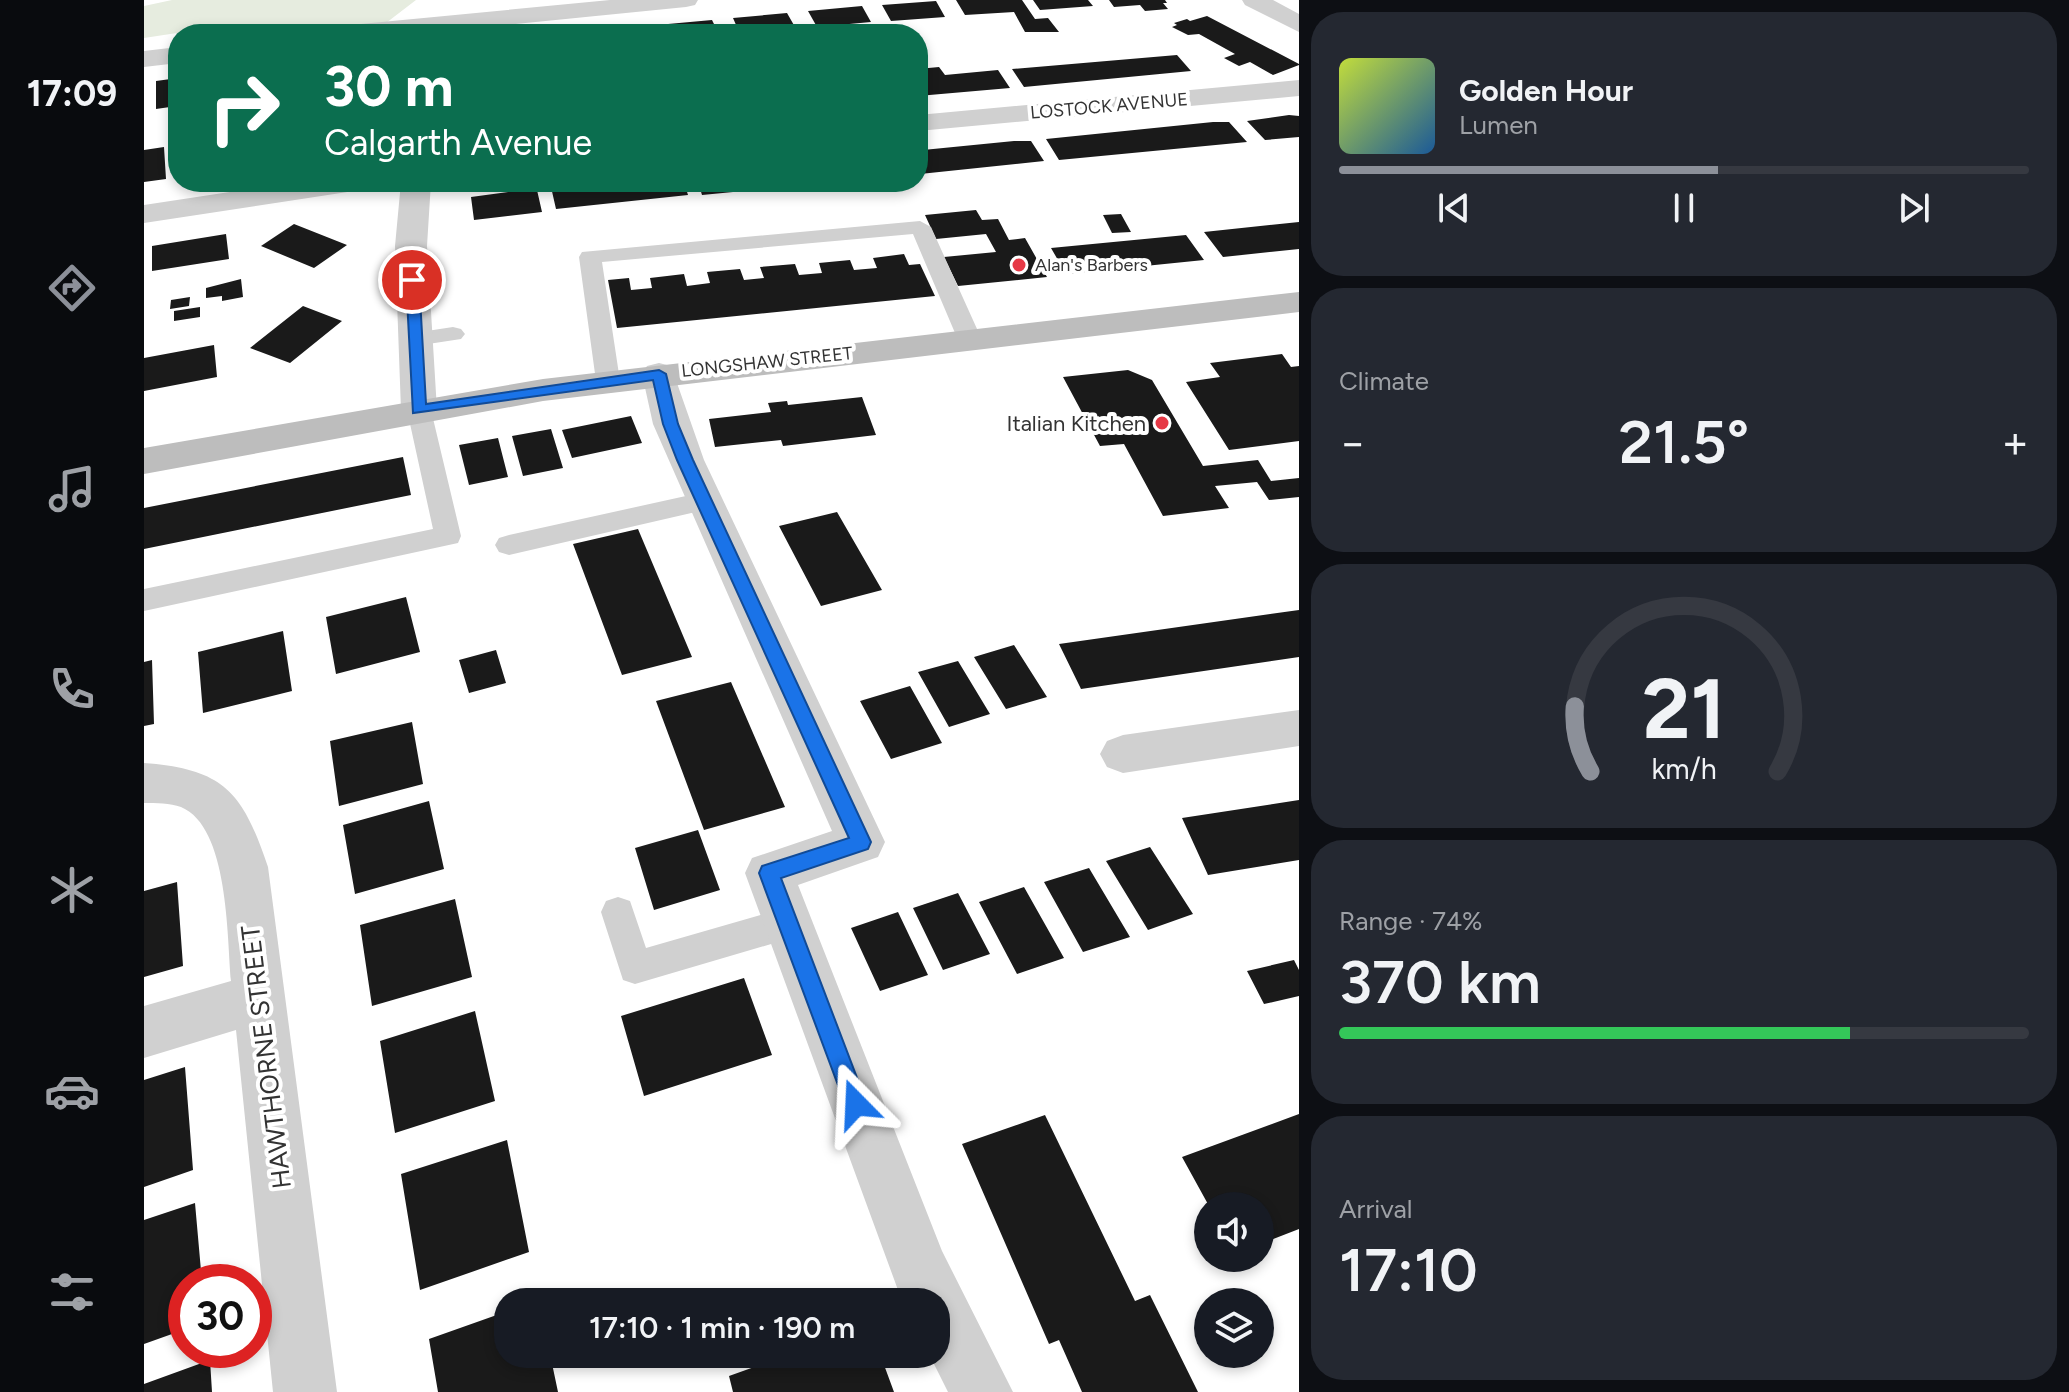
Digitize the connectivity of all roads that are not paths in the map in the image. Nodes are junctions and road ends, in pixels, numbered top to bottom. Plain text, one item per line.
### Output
1 (686, 0) edge
2 (1254, 0) edge
3 (442, 19) edge
4 (408, 24) edge
5 (1299, 24) edge
6 (168, 56) edge
7 (144, 59) edge
8 (1299, 88) edge
9 (928, 122) edge
10 (288, 192) edge
11 (415, 192) edge
12 (144, 214) edge
13 (1299, 302) edge
14 (453, 334) dead end
15 (415, 339) junction
16 (970, 340) junction
17 (659, 374) junction
18 (608, 381) junction
19 (419, 410) junction
20 (144, 461) edge
21 (704, 501) junction
22 (509, 545) dead end
23 (144, 600) edge
24 (1299, 728) edge
25 (1123, 754) dead end
26 (144, 783) edge
27 (618, 912) dead end
28 (788, 923) junction
29 (260, 998) junction
30 (144, 1032) edge
31 (929, 1288) edge
32 (950, 1330) edge
33 (305, 1392) edge
34 (981, 1392) edge

1 - 3 street
2 - 5 street
3 - 4 street
6 - 7 street
8 - 9 street, LOSTOCK AVENUE
10 - 12 street
11 - 15 street
13 - 16 street, LONGSHAW STREET
14 - 15 lane
15 - 19 street
16 - 17 street, LONGSHAW STREET
16 - 18 lane
17 - 18 street, LONGSHAW STREET
17 - 21 street
18 - 19 street, LONGSHAW STREET
19 - 20 street, LONGSHAW STREET
19 - 23 lane
21 - 22 lane
21 - 28 street
24 - 25 street
26 - 29 street, HAWTHORNE STREET
27 - 28 lane
28 - 31 street
29 - 30 street
29 - 33 street, HAWTHORNE STREET
32 - 34 street

